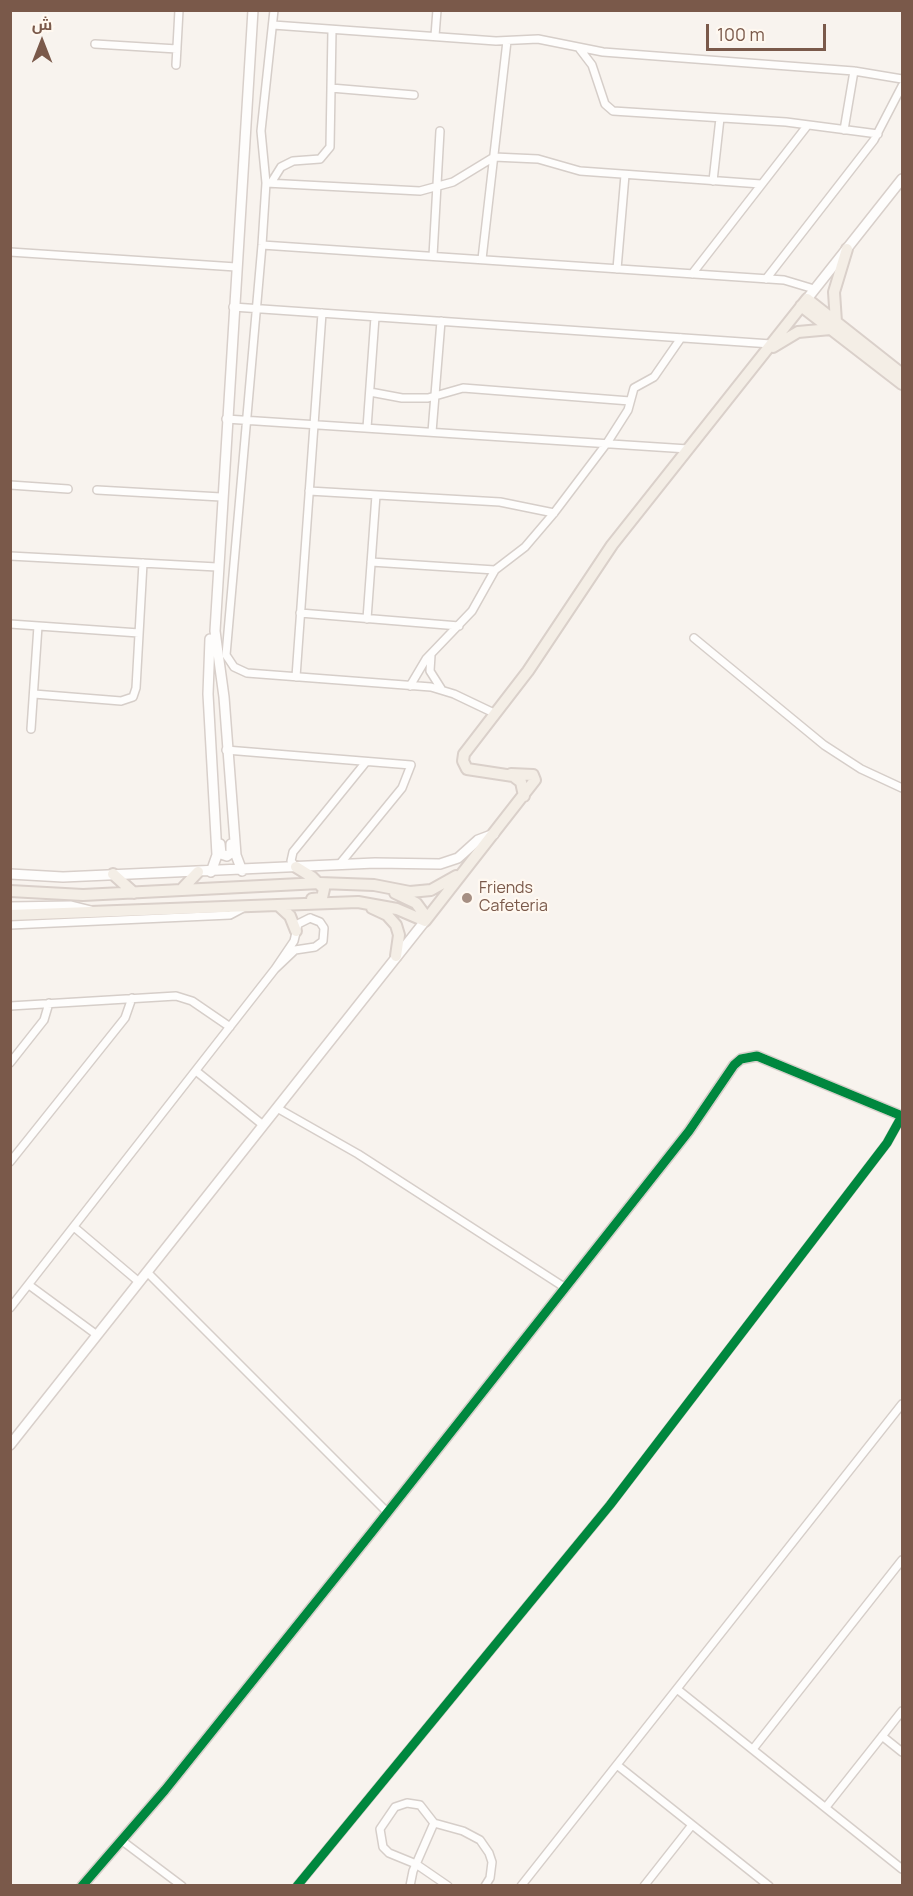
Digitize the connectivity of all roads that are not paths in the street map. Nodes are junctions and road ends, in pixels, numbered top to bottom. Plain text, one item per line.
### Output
1 (179, 10) edge
2 (253, 10) edge
3 (274, 10) edge
4 (437, 10) edge
5 (273, 25) junction
6 (332, 30) junction
7 (435, 36) junction
8 (507, 41) junction
9 (95, 44) dead end
10 (578, 46) junction
11 (177, 49) junction
12 (176, 65) dead end
13 (854, 71) junction
14 (903, 79) edge
15 (903, 86) edge
16 (331, 88) junction
17 (414, 95) dead end
18 (720, 118) junction
19 (807, 126) junction
20 (844, 130) junction
21 (440, 131) dead end
22 (878, 134) junction
23 (494, 157) junction
24 (625, 175) junction
25 (903, 179) edge
26 (713, 181) junction
27 (268, 183) junction
28 (761, 184) junction
29 (437, 188) junction
30 (262, 245) junction
31 (847, 249) junction
32 (10, 252) edge
33 (433, 256) junction
34 (482, 260) junction
35 (236, 267) junction
36 (617, 269) junction
37 (692, 274) junction
38 (766, 279) junction
39 (814, 289) junction
40 (804, 302) junction
41 (233, 307) junction
42 (256, 308) junction
43 (322, 313) junction
44 (375, 316) junction
45 (441, 321) junction
46 (835, 326) junction
47 (681, 338) junction
48 (771, 344) junction
49 (763, 354) junction
50 (903, 374) edge
51 (903, 384) edge
52 (370, 392) junction
53 (435, 396) junction
54 (630, 401) junction
55 (226, 419) junction
56 (247, 420) junction
57 (314, 424) junction
58 (367, 428) junction
59 (432, 432) junction
60 (607, 444) junction
61 (687, 449) junction
62 (10, 485) edge
63 (68, 489) dead end
64 (97, 490) dead end
65 (309, 491) junction
66 (376, 495) junction
67 (221, 497) junction
68 (554, 513) junction
69 (10, 556) edge
70 (371, 562) junction
71 (143, 563) junction
72 (217, 567) junction
73 (495, 570) junction
74 (215, 601) junction
75 (300, 613) junction
76 (367, 618) junction
77 (10, 624) edge
78 (38, 626) junction
79 (459, 626) junction
80 (139, 633) junction
81 (694, 638) dead end
82 (431, 654) junction
83 (296, 677) junction
84 (410, 686) junction
85 (442, 690) junction
86 (34, 694) junction
87 (496, 714) junction
88 (31, 729) dead end
89 (226, 750) junction
90 (366, 762) junction
91 (504, 775) junction
92 (903, 788) edge
93 (524, 796) junction
94 (232, 813) junction
95 (215, 815) junction
96 (494, 834) junction
97 (339, 865) junction
98 (296, 867) junction
99 (464, 870) junction
100 (242, 871) junction
101 (198, 872) junction
102 (211, 872) junction
103 (10, 874) edge
104 (113, 874) junction
105 (320, 883) junction
106 (356, 885) junction
107 (182, 890) junction
108 (10, 891) edge
109 (134, 892) junction
110 (318, 904) junction
111 (283, 905) junction
112 (246, 906) junction
113 (10, 907) edge
114 (91, 911) junction
115 (10, 915) edge
116 (24, 919) junction
117 (426, 920) junction
118 (10, 925) edge
119 (296, 931) junction
120 (396, 956) junction
121 (275, 969) junction
122 (132, 998) junction
123 (49, 1003) junction
124 (10, 1006) edge
125 (230, 1027) junction
126 (10, 1063) edge
127 (196, 1071) junction
128 (277, 1108) junction
129 (903, 1116) edge
130 (263, 1125) junction
131 (10, 1162) edge
132 (74, 1227) junction
133 (147, 1272) junction
134 (139, 1282) junction
135 (29, 1285) junction
136 (564, 1287) junction
137 (10, 1308) edge
138 (97, 1335) junction
139 (903, 1404) edge
140 (10, 1445) edge
141 (387, 1512) junction
142 (903, 1560) edge
143 (677, 1689) junction
144 (903, 1711) edge
145 (882, 1736) junction
146 (753, 1749) junction
147 (903, 1752) edge
148 (617, 1765) junction
149 (826, 1807) junction
150 (434, 1823) junction
151 (692, 1825) junction
152 (122, 1840) junction
153 (416, 1864) junction
154 (903, 1869) edge
155 (82, 1886) edge
156 (182, 1886) edge
157 (297, 1886) edge
158 (410, 1886) edge
159 (448, 1886) edge
160 (485, 1886) edge
161 (521, 1886) edge
162 (644, 1886) edge
163 (769, 1886) edge

1 - 11 street
2 - 35 street
3 - 5 street
4 - 7 street
5 - 6 street
5 - 27 street
6 - 7 street
6 - 16 street
7 - 8 street
8 - 10 street
8 - 23 street
9 - 11 street
10 - 13 street
10 - 18 street
11 - 12 street
13 - 14 street
13 - 20 street
15 - 22 street
16 - 17 street
16 - 27 street
18 - 19 street
18 - 26 street
19 - 20 street
19 - 28 street
20 - 22 street
21 - 29 street
22 - 38 street
23 - 24 street
23 - 29 street
23 - 34 street
24 - 26 street
24 - 36 street
25 - 31 street
26 - 28 street
27 - 29 street
27 - 30 street
28 - 37 street
29 - 33 street
30 - 33 street
30 - 42 street
31 - 39 street
31 - 46 main road
32 - 35 street
33 - 34 street
34 - 36 street
35 - 41 street
36 - 37 street
37 - 38 street
38 - 39 street
39 - 40 street
40 - 46 main road
40 - 48 main road
41 - 42 street
41 - 55 street
42 - 43 street
42 - 56 street
43 - 44 street
43 - 57 street
44 - 45 street
44 - 52 street
45 - 47 street
45 - 53 street
46 - 49 main road
46 - 50 main road
46 - 51 main road
47 - 48 street
47 - 54 street
48 - 49 main road
49 - 61 main road
52 - 53 street
52 - 58 street
53 - 54 street
53 - 59 street
54 - 60 street
55 - 56 street
55 - 67 street
56 - 57 street
56 - 83 street
57 - 58 street
57 - 65 street
58 - 59 street
59 - 60 street
60 - 61 street
60 - 68 street
61 - 87 main road
62 - 63 street
64 - 67 street
65 - 66 street
65 - 75 street
66 - 68 street
66 - 70 street
67 - 72 street
68 - 73 street
69 - 71 street
70 - 73 street
70 - 76 street
71 - 72 street
71 - 80 street
72 - 74 street
73 - 79 street
74 - 89 street
74 - 95 street
75 - 76 street
75 - 83 street
76 - 79 street
77 - 78 street
78 - 80 street
78 - 86 street
79 - 82 street
80 - 86 street
81 - 92 street
82 - 84 street
82 - 85 street
83 - 84 street
84 - 85 street
85 - 87 street
86 - 88 street
87 - 91 main road
89 - 90 street
89 - 94 street
90 - 97 street
90 - 98 street
91 - 93 main road
91 - 93 main road
93 - 96 main road
94 - 95 street
94 - 100 street
95 - 102 street
96 - 97 street
96 - 99 main road
97 - 98 street
98 - 100 street
98 - 105 main road
99 - 106 main road
99 - 117 main road
100 - 102 street
101 - 102 street
101 - 104 street
101 - 107 main road
103 - 104 street
104 - 109 main road
105 - 106 main road
105 - 107 main road
105 - 111 main road
106 - 117 main road
107 - 109 main road
108 - 109 main road
110 - 111 main road
110 - 117 main road
110 - 120 main road
111 - 112 main road
111 - 119 main road
112 - 114 main road
112 - 116 street
113 - 114 street
114 - 116 main road
115 - 116 main road
116 - 118 street
117 - 120 street
119 - 121 street
119 - 121 street
120 - 128 street
121 - 125 street
122 - 123 street
122 - 125 street
122 - 131 street
123 - 124 street
123 - 126 street
125 - 127 street
127 - 130 street
127 - 132 street
128 - 130 street
128 - 136 street
129 - 136 street
129 - 157 street
130 - 133 street
132 - 134 street
132 - 135 street
133 - 134 street
133 - 141 street
134 - 138 street
135 - 137 street
135 - 138 street
136 - 141 street
138 - 140 street
139 - 143 street
141 - 152 street
142 - 146 street
143 - 146 street
143 - 148 street
144 - 145 street
145 - 147 street
145 - 149 street
146 - 149 street
148 - 151 street
148 - 161 street
149 - 154 street
150 - 153 street
150 - 153 street
150 - 160 street
151 - 162 street
151 - 163 street
152 - 155 street
152 - 156 street
153 - 158 street
153 - 159 street

